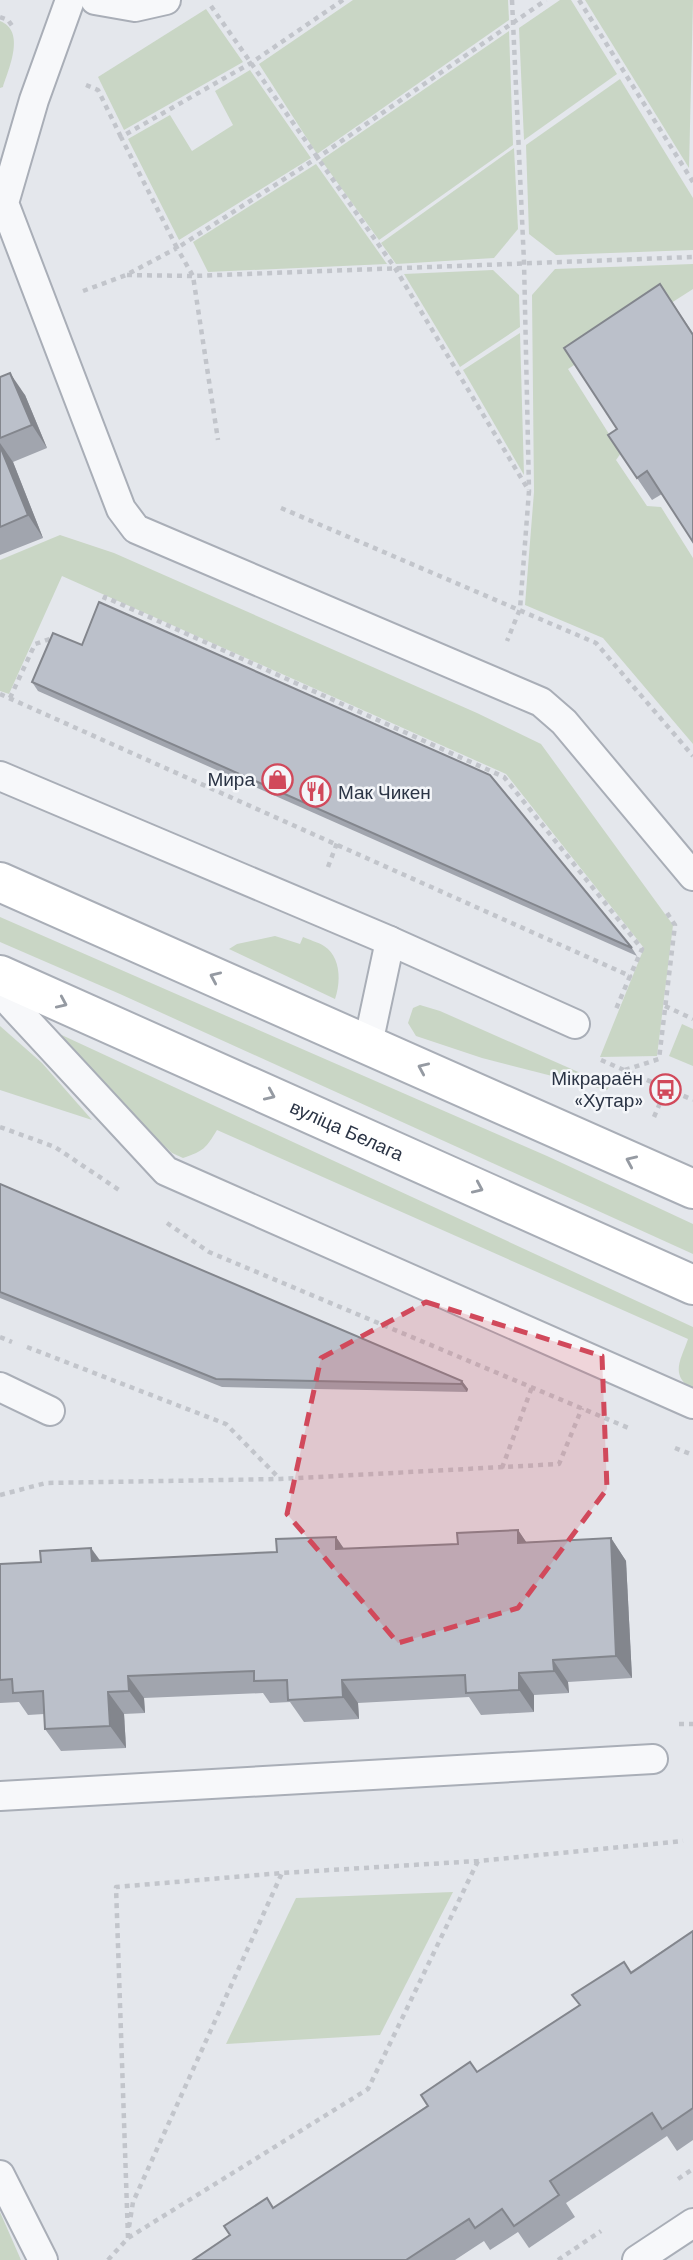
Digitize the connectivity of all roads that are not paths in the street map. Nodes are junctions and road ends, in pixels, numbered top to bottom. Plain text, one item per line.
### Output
1 (70, 0) edge
2 (95, 0) edge
3 (166, 0) edge
4 (0, 776) edge
5 (693, 876) edge
6 (0, 882) edge
7 (390, 941) junction
8 (0, 975) edge
9 (0, 992) edge
10 (575, 1024) dead end
11 (368, 1044) junction
12 (693, 1189) edge
13 (693, 1285) edge
14 (0, 1387) edge
15 (693, 1404) edge
16 (50, 1411) dead end
17 (653, 1759) dead end
18 (0, 1796) edge
19 (0, 2175) edge
20 (693, 2223) edge
21 (43, 2260) edge
22 (638, 2260) edge

1 - 5 lane
2 - 3 lane
4 - 7 lane
11 -> 6 street
7 - 10 lane
7 - 11 lane
8 -> 13 street, вуліца Белага
9 - 15 lane
12 -> 11 street
14 - 16 lane
17 - 18 lane
19 - 21 lane
20 - 22 lane

